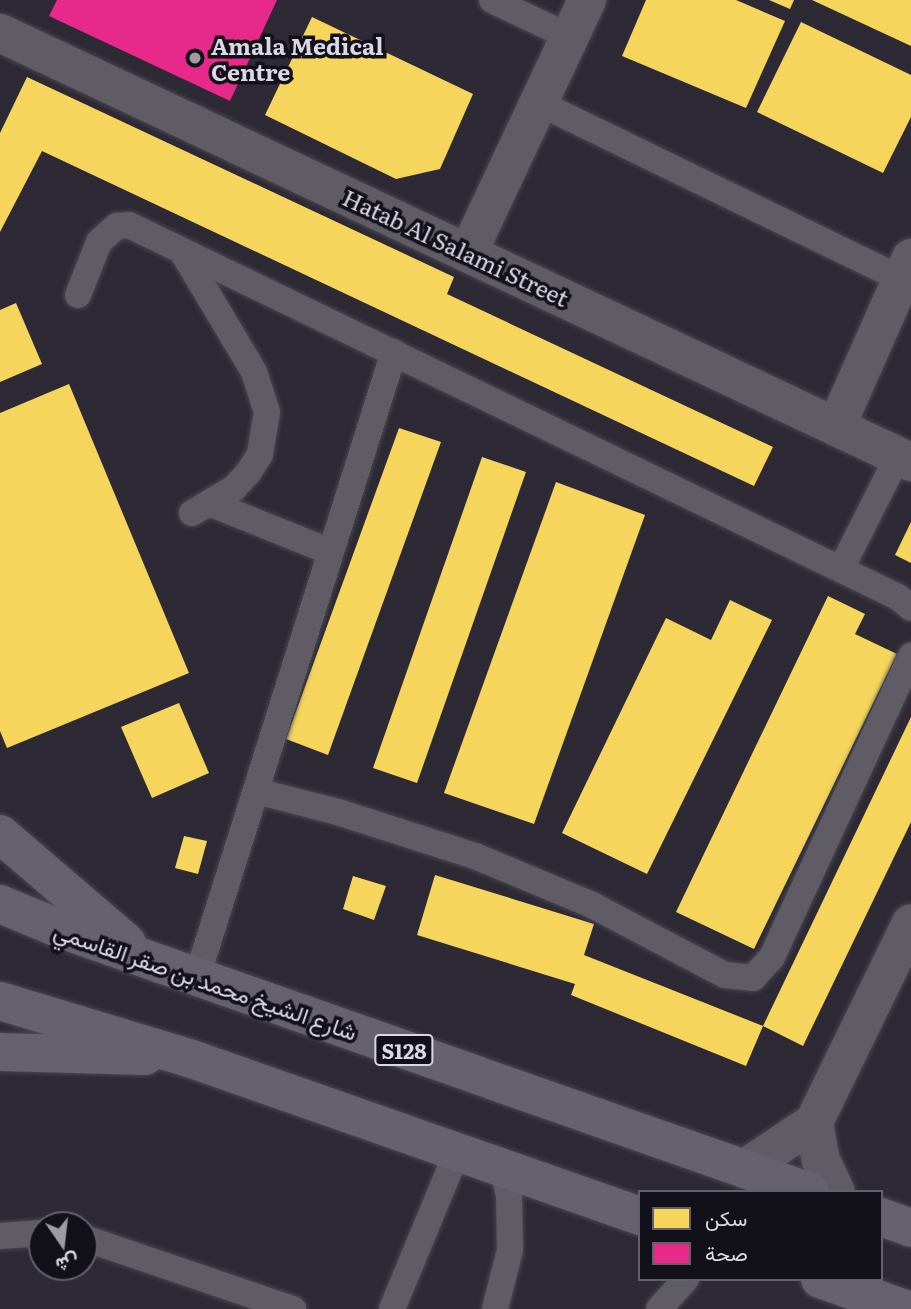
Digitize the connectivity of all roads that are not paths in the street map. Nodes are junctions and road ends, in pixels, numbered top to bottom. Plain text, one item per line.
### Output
1 (492, 0) edge
2 (587, 0) edge
3 (0, 33) edge
4 (570, 37) junction
5 (539, 103) junction
6 (182, 251) junction
7 (468, 253) junction
8 (906, 268) edge
9 (78, 295) dead end
10 (394, 352) junction
11 (836, 427) junction
12 (905, 459) edge
13 (331, 552) junction
14 (841, 569) junction
15 (911, 608) edge
16 (911, 656) edge
17 (256, 791) junction
18 (0, 834) edge
19 (0, 904) edge
20 (911, 923) edge
21 (147, 960) junction
22 (197, 977) junction
23 (0, 1001) edge
24 (0, 1052) edge
25 (189, 1058) junction
26 (814, 1122) junction
27 (457, 1152) junction
28 (503, 1168) junction
29 (744, 1168) junction
30 (804, 1190) edge
31 (835, 1190) edge
32 (638, 1215) edge
33 (883, 1218) edge
34 (911, 1228) edge
35 (28, 1234) edge
36 (0, 1236) edge
37 (98, 1243) edge
38 (684, 1281) edge
39 (826, 1281) edge
40 (293, 1309) edge
41 (392, 1309) edge
42 (495, 1309) edge
43 (659, 1309) edge
44 (905, 1309) edge

1 - 4 lane
2 - 4 street
3 - 7 street, Hatab Al Salami Street
4 - 5 street
5 - 7 street
5 - 8 lane
6 - 9 lane
6 - 10 lane
6 - 13 lane
7 - 11 street, Hatab Al Salami Street
8 - 11 street
10 - 13 lane
10 - 14 lane
11 - 12 street, Hatab Al Salami Street
12 - 14 lane
13 - 17 lane
14 - 15 lane
16 - 17 lane
17 - 22 lane
18 - 21 main road
19 - 21 main road, شارع الشيخ محمد بن صقر القاسمي / S128
20 - 26 street
21 - 22 main road, شارع الشيخ محمد بن صقر القاسمي / S128
22 - 29 main road, شارع الشيخ محمد بن صقر القاسمي / S128
23 - 25 main road
24 - 25 main road
25 - 27 main road
26 - 29 street
26 - 31 street
27 - 28 main road
27 - 41 lane
28 - 32 main road
28 - 42 lane
29 - 30 main road, شارع الشيخ محمد بن صقر القاسمي / S128
33 - 34 main road
35 - 36 lane
37 - 40 lane
38 - 43 lane
39 - 44 main road

